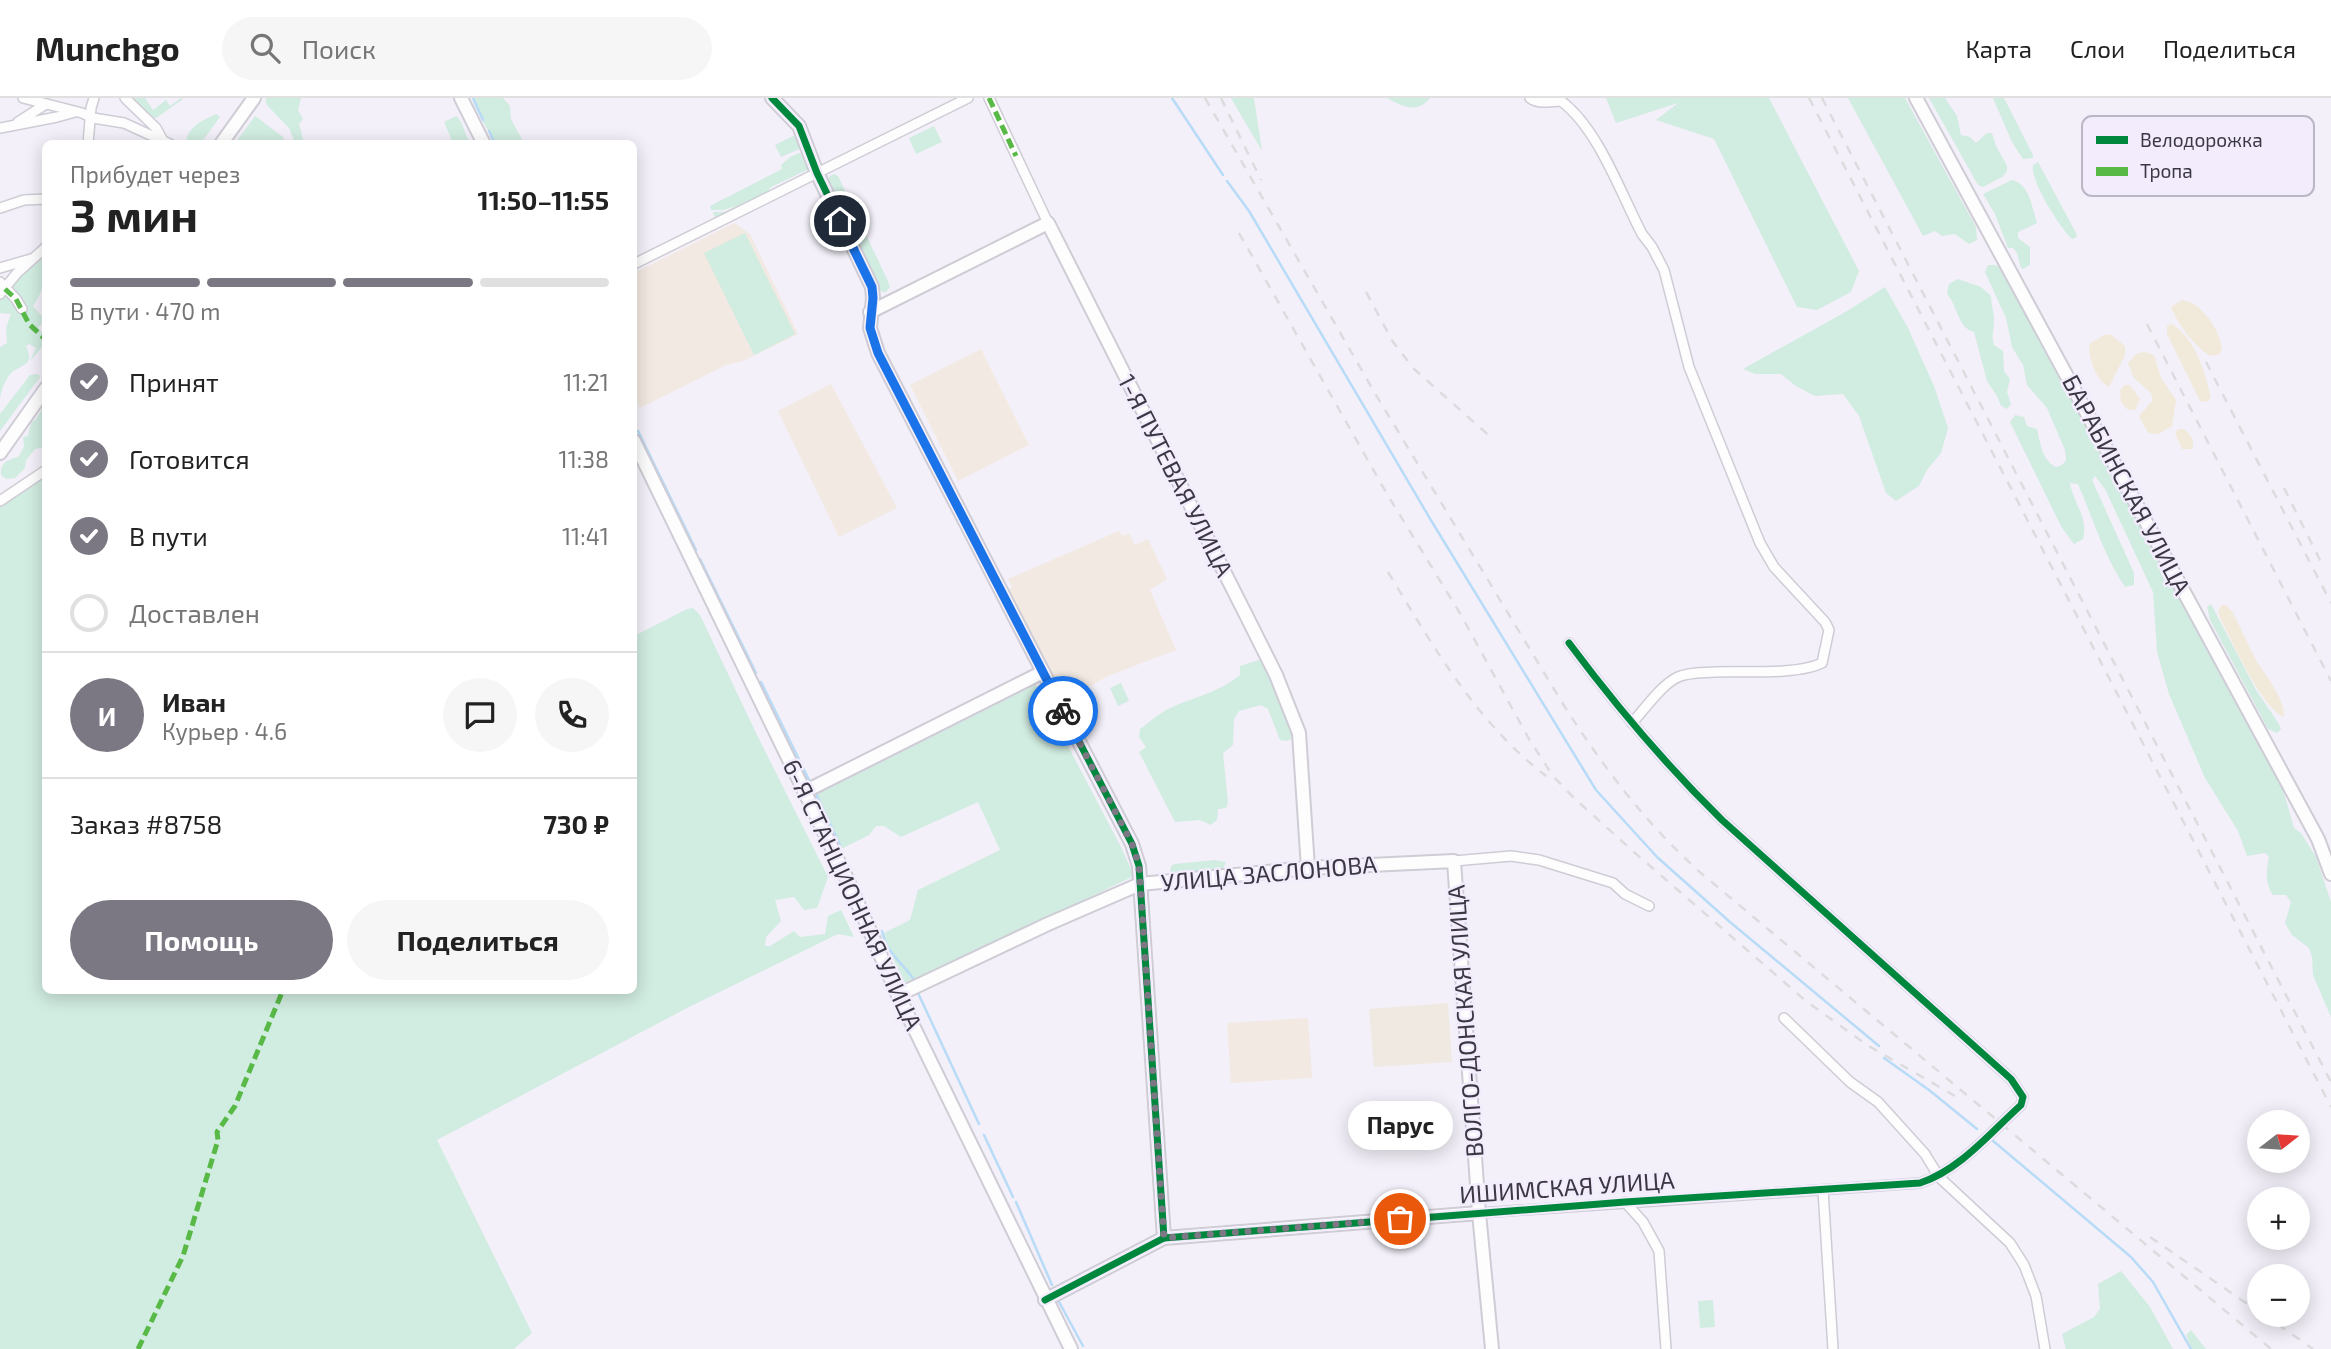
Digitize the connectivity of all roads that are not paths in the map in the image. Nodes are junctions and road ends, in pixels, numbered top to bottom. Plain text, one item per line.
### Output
1 (23, 98) edge
2 (94, 98) edge
3 (125, 98) edge
4 (254, 98) edge
5 (461, 98) edge
6 (772, 98) edge
7 (968, 98) edge
8 (989, 98) edge
9 (1530, 98) edge
10 (1916, 98) edge
11 (46, 104) junction
12 (75, 111) junction
13 (90, 116) junction
14 (13, 125) junction
15 (0, 128) edge
16 (88, 140) edge
17 (162, 140) edge
18 (165, 140) edge
19 (224, 140) edge
20 (482, 140) edge
21 (817, 173) junction
22 (42, 199) edge
23 (0, 208) edge
24 (1048, 223) junction
25 (42, 251) edge
26 (36, 256) junction
27 (637, 263) edge
28 (0, 268) edge
29 (2, 288) edge
30 (22, 309) dead end
31 (870, 312) junction
32 (42, 394) edge
33 (637, 447) edge
34 (0, 453) edge
35 (42, 473) edge
36 (0, 501) edge
37 (1569, 643) dead end
38 (1042, 672) junction
39 (1632, 723) junction
40 (804, 792) junction
41 (1454, 861) junction
42 (1308, 868) junction
43 (2331, 874) edge
44 (1140, 884) junction
45 (1648, 906) dead end
46 (898, 995) junction
47 (1784, 1018) dead end
48 (1939, 1177) junction
49 (1823, 1189) junction
50 (1625, 1202) junction
51 (1479, 1213) junction
52 (1164, 1238) junction
53 (1045, 1300) junction
54 (1069, 1348) edge
55 (1492, 1349) edge
56 (1666, 1349) edge
57 (1833, 1349) edge
58 (2045, 1349) edge

1 - 11 street
2 - 13 street
3 - 18 street
4 - 19 street
5 - 20 street
6 - 21 street
7 - 21 street
8 - 24 street, 1-Я ПУТЕВАЯ УЛИЦА
9 - 39 street
10 - 43 street, БАРАБИНСКАЯ УЛИЦА
11 - 12 street
11 - 14 street
12 - 13 street
12 - 14 street
13 - 16 street
13 - 17 street
14 - 15 street
21 - 27 street
21 - 31 street
22 - 23 street
24 - 31 street
24 - 42 street, 1-Я ПУТЕВАЯ УЛИЦА
25 - 26 street
26 - 28 street
26 - 29 street
29 - 30 street
31 - 38 street
32 - 34 street
33 - 40 street, 6-Я СТАНЦИОННАЯ УЛИЦА
35 - 36 street
37 - 39 street
38 - 40 street
38 - 44 street
39 - 48 street
40 - 46 street, 6-Я СТАНЦИОННАЯ УЛИЦА
41 - 42 street, УЛИЦА ЗАСЛОНОВА
41 - 45 street
41 - 51 street, ВОЛГО-ДОНСКАЯ УЛИЦА
42 - 44 street, УЛИЦА ЗАСЛОНОВА
44 - 46 street, УЛИЦА ЗАСЛОНОВА
44 - 52 street
46 - 53 street, 6-Я СТАНЦИОННАЯ УЛИЦА
47 - 48 street
48 - 49 street, ИШИМСКАЯ УЛИЦА
48 - 58 street
49 - 50 street, ИШИМСКАЯ УЛИЦА
49 - 57 street
50 - 51 street, ИШИМСКАЯ УЛИЦА
50 - 56 street
51 - 52 street, ИШИМСКАЯ УЛИЦА
51 - 55 street, ВОЛГО-ДОНСКАЯ УЛИЦА
52 - 53 street, ИШИМСКАЯ УЛИЦА
53 - 54 street, 6-Я СТАНЦИОННАЯ УЛИЦА

